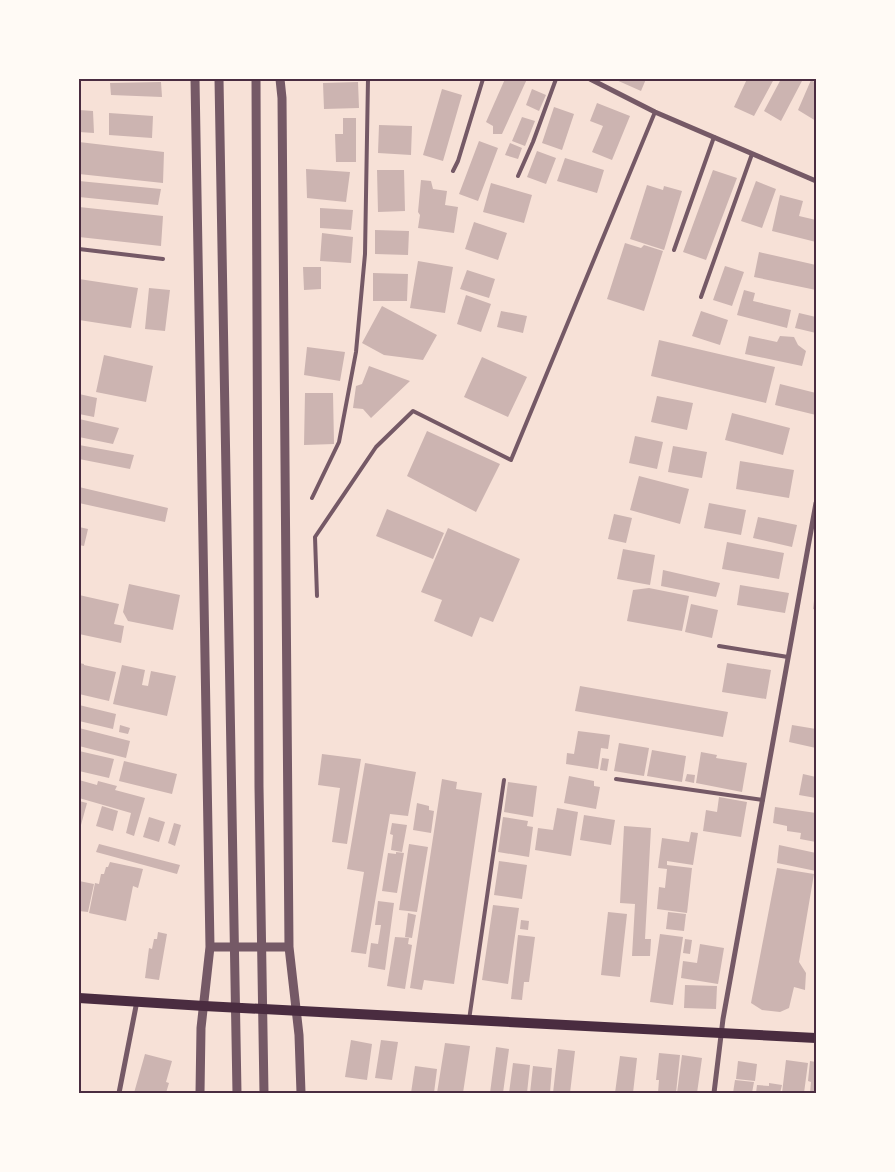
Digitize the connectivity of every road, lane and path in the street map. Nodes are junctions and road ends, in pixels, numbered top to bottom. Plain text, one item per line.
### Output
1 (195, 79) edge
2 (219, 79) edge
3 (256, 79) edge
4 (280, 79) edge
5 (368, 79) edge
6 (483, 79) edge
7 (556, 79) edge
8 (590, 79) edge
9 (655, 112) junction
10 (714, 137) junction
11 (752, 154) junction
12 (453, 171) dead end
13 (518, 176) dead end
14 (816, 181) edge
15 (79, 249) edge
16 (674, 250) dead end
17 (163, 258) dead end
18 (701, 297) dead end
19 (312, 498) dead end
20 (816, 503) edge
21 (317, 596) dead end
22 (719, 646) dead end
23 (788, 657) junction
24 (616, 779) dead end
25 (504, 780) dead end
26 (763, 800) junction
27 (210, 946) junction
28 (289, 947) junction
29 (79, 998) edge
30 (137, 1001) junction
31 (204, 1006) junction
32 (296, 1011) junction
33 (469, 1020) junction
34 (721, 1033) junction
35 (816, 1038) edge
36 (119, 1093) edge
37 (200, 1093) edge
38 (237, 1093) edge
39 (264, 1093) edge
40 (301, 1093) edge
41 (714, 1093) edge

1 - 27 street
2 - 38 street
3 - 39 street
4 - 28 street
5 - 19 lane
6 - 12 lane
7 - 13 lane
8 - 9 street
9 - 10 street
9 - 21 lane
10 - 11 street
10 - 16 lane
11 - 14 street
11 - 18 lane
15 - 17 lane
20 - 23 street
22 - 23 lane
23 - 26 street
24 - 26 lane
25 - 33 lane
26 - 34 street
27 - 28 street
27 - 31 street
28 - 32 street
29 - 30 main road
30 - 31 main road
30 - 36 street
31 - 32 main road
31 - 37 street
32 - 33 main road
32 - 40 street
33 - 34 main road
34 - 35 main road
34 - 41 street

